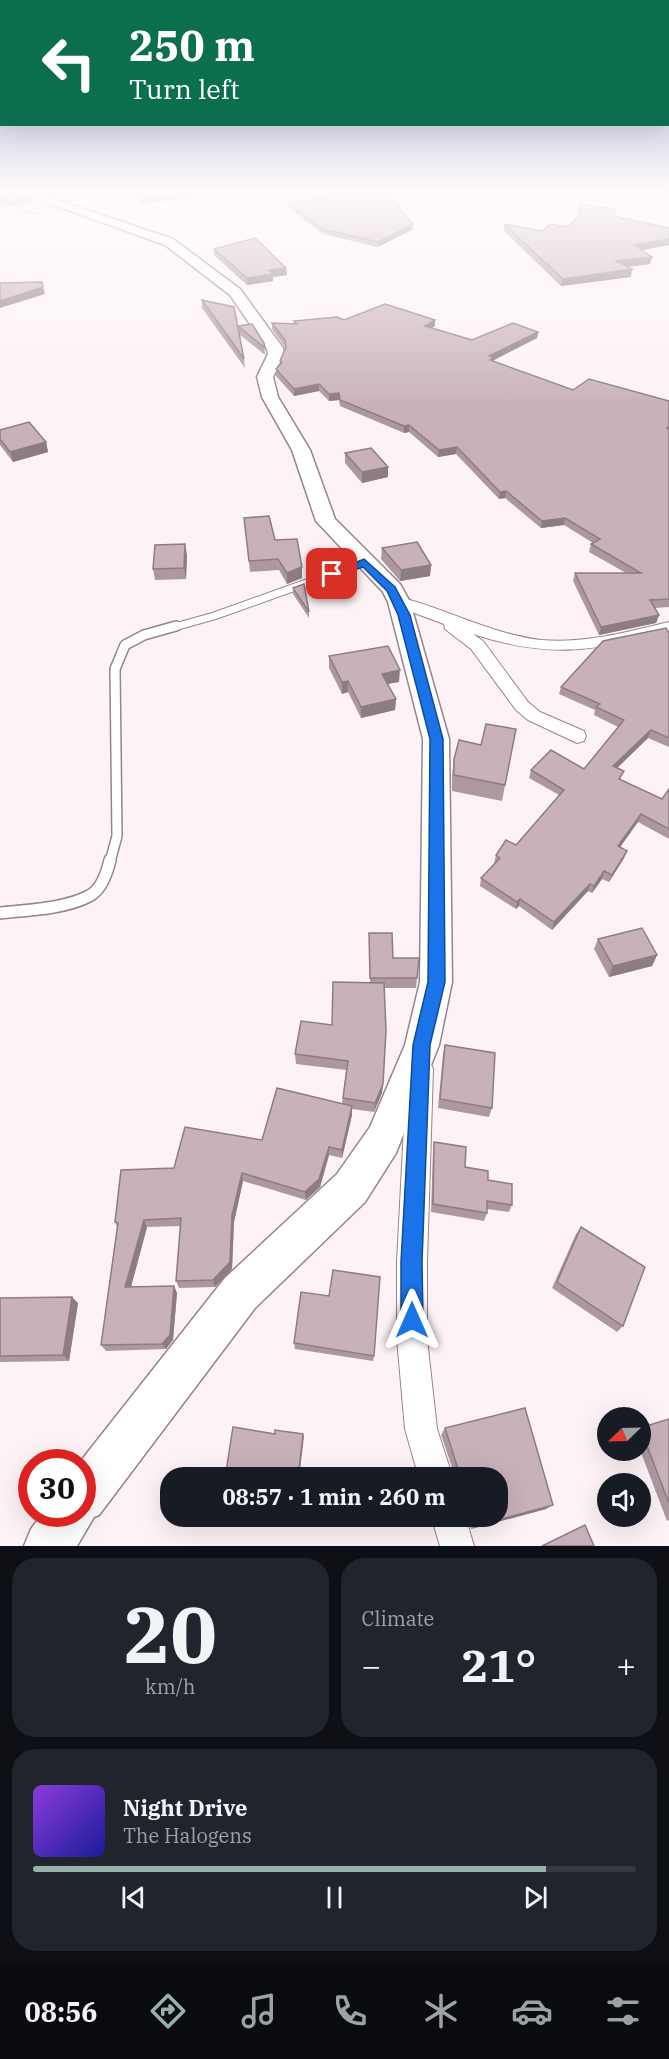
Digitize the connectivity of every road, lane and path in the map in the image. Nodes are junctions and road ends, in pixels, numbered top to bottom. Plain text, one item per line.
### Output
1 (196, 262) edge
2 (364, 562) junction
3 (399, 602) junction
4 (437, 615) junction
5 (669, 627) edge
6 (577, 736) dead end
7 (0, 913) edge
8 (422, 1045) junction
9 (433, 1467) edge
10 (96, 1480) edge
11 (62, 1527) edge
12 (451, 1527) edge
13 (48, 1546) edge
14 (457, 1546) edge

1 - 2 street
2 - 3 street
2 - 7 lane
3 - 4 street
3 - 8 street
4 - 5 street
4 - 6 street
8 - 9 street
8 - 10 street
11 - 13 street
12 - 14 street

